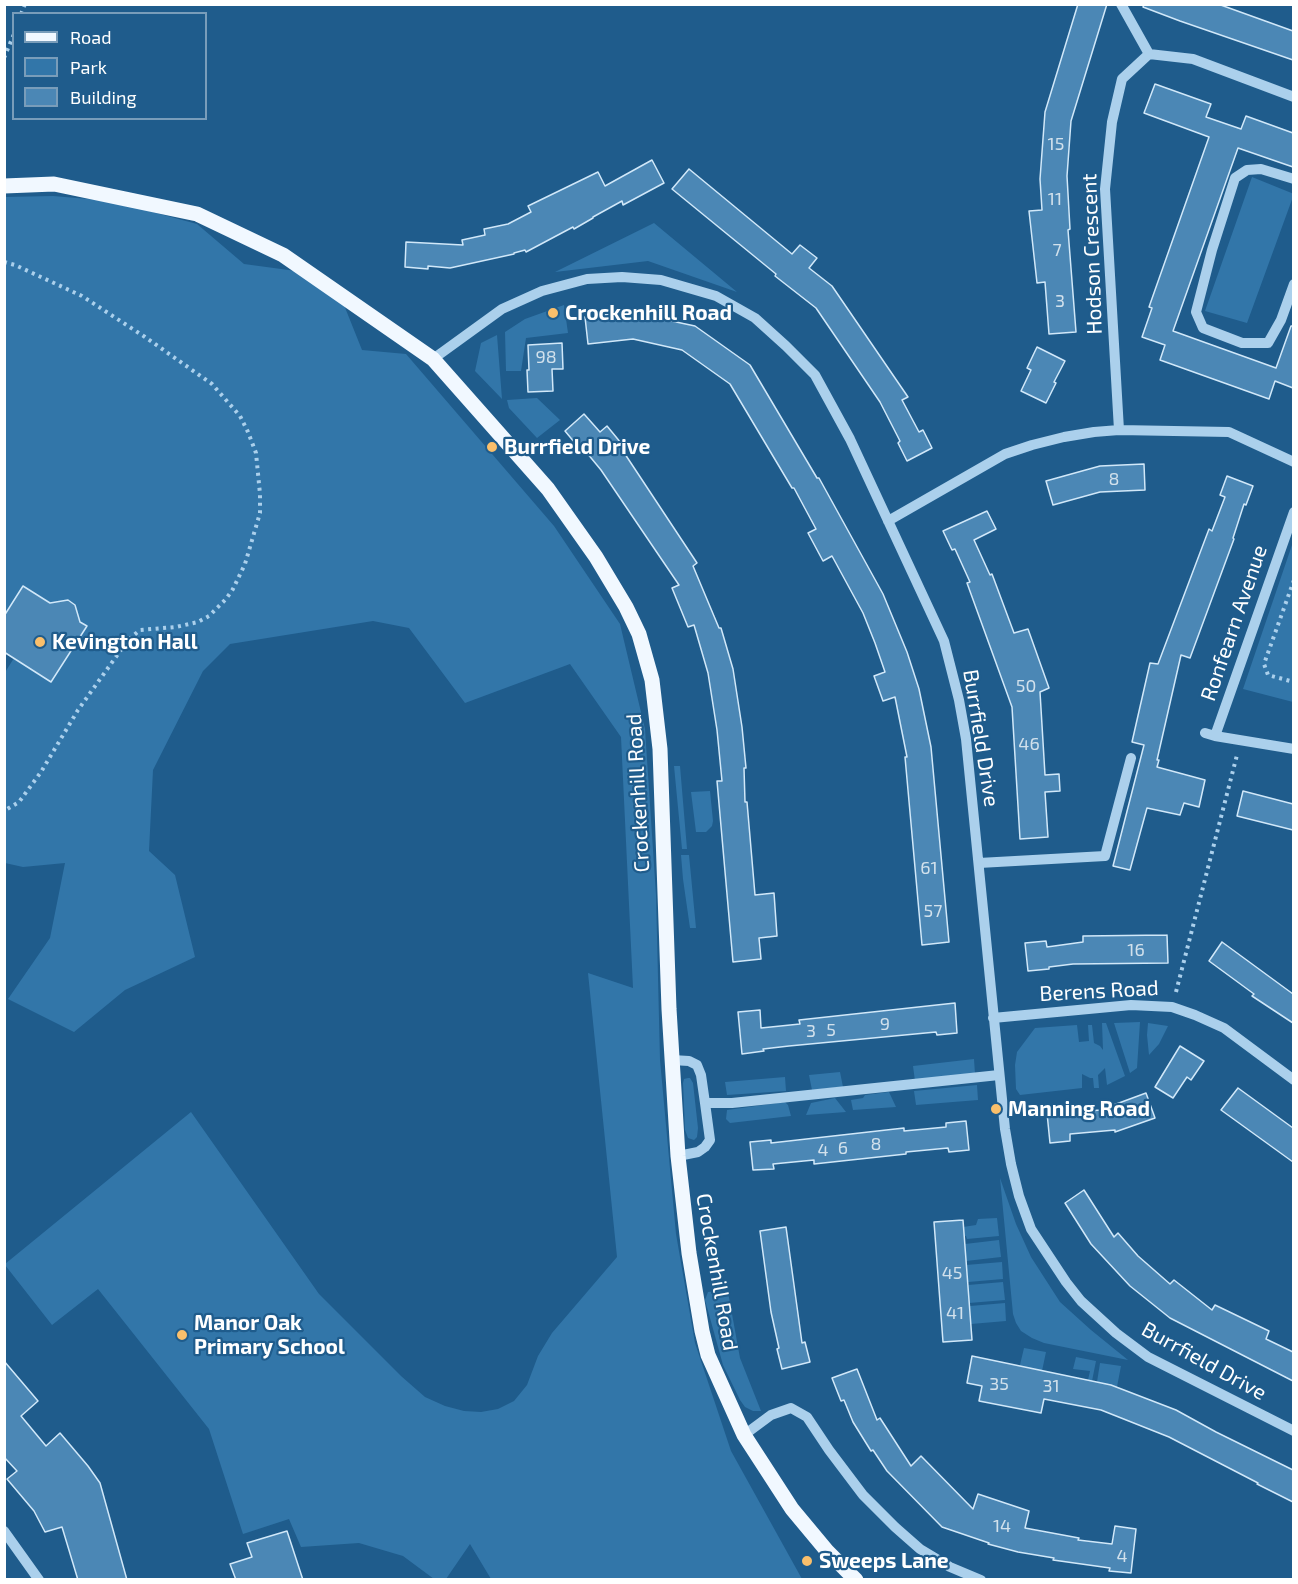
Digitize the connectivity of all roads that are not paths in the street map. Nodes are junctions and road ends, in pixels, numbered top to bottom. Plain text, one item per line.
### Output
1 (1121, 4) edge
2 (1149, 54) junction
3 (1293, 97) edge
4 (1293, 179) edge
5 (4, 186) edge
6 (1293, 284) edge
7 (433, 359) junction
8 (1119, 430) junction
9 (1293, 462) edge
10 (1293, 512) edge
11 (888, 521) junction
12 (1293, 749) edge
13 (1131, 758) dead end
14 (979, 863) junction
15 (993, 1018) junction
16 (672, 1060) junction
17 (999, 1075) junction
18 (1293, 1080) edge
19 (705, 1103) junction
20 (678, 1156) junction
21 (1293, 1431) edge
22 (744, 1435) junction
23 (4, 1531) edge
24 (39, 1580) edge
25 (856, 1580) edge
26 (981, 1580) edge

1 - 2 street
2 - 3 street
2 - 8 street, Hodson Crescent
4 - 6 street
5 - 7 main road, Crockenhill Road
7 - 11 street, Burrfield Drive
7 - 16 main road, Crockenhill Road
8 - 9 street
8 - 11 street
10 - 12 street, Ronfearn Avenue
11 - 14 street, Burrfield Drive
13 - 14 street
14 - 15 street, Burrfield Drive
15 - 17 street, Burrfield Drive
15 - 18 street, Berens Road
16 - 19 street
16 - 20 main road, Crockenhill Road
17 - 19 street
17 - 21 street, Burrfield Drive
19 - 20 street
20 - 22 main road, Crockenhill Road
22 - 25 main road, Crockenhill Road
22 - 26 street
23 - 24 street

